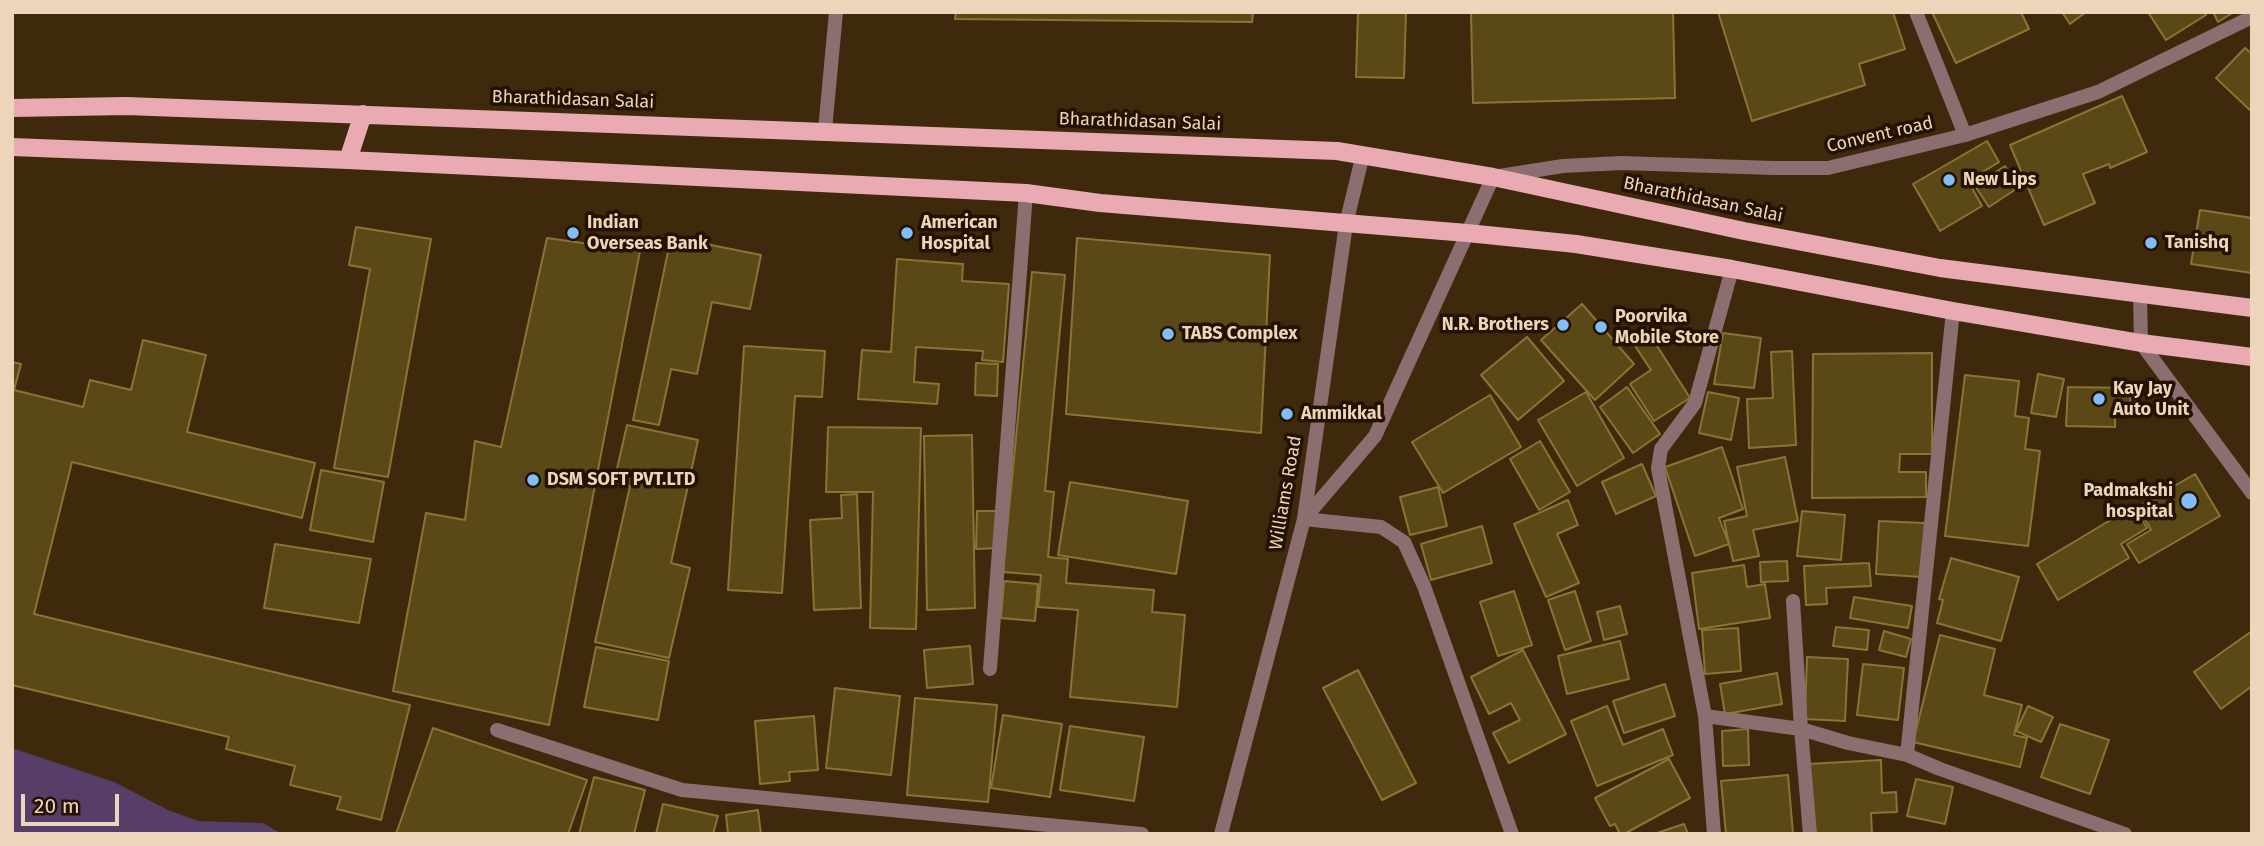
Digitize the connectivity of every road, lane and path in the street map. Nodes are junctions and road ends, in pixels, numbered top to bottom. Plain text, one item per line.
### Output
1 (836, 12) edge
2 (1916, 12) edge
3 (2252, 17) edge
4 (12, 108) edge
5 (363, 114) junction
6 (825, 130) junction
7 (1965, 135) junction
8 (12, 147) edge
9 (1363, 154) junction
10 (348, 160) junction
11 (1493, 177) junction
12 (1026, 193) junction
13 (1346, 224) junction
14 (1467, 233) junction
15 (1732, 269) junction
16 (2140, 295) junction
17 (2252, 308) edge
18 (1953, 311) junction
19 (2141, 343) junction
20 (2252, 357) edge
21 (2252, 493) edge
22 (1304, 519) junction
23 (1793, 601) dead end
24 (990, 669) dead end
25 (1705, 716) junction
26 (1801, 729) junction
27 (497, 730) dead end
28 (1907, 755) junction
29 (1142, 834) edge
30 (1221, 834) edge
31 (1512, 834) edge
32 (1714, 834) edge
33 (1810, 834) edge
34 (2125, 834) edge

1 - 6 street
2 - 7 street
3 - 7 street, Convent road
4 - 5 main road, Bharathidasan Salai
5 - 6 main road, Bharathidasan Salai
5 - 10 main road
6 - 9 main road, Bharathidasan Salai
7 - 11 street, Convent road
8 - 10 main road
9 - 11 main road, Bharathidasan Salai
9 - 13 street, Williams Road
10 - 12 main road
11 - 14 street
11 - 16 main road, Bharathidasan Salai
12 - 13 main road
12 - 24 street
13 - 14 main road
13 - 22 street, Williams Road
14 - 15 main road
14 - 22 street
15 - 18 main road
15 - 25 street
16 - 17 main road, Bharathidasan Salai
16 - 19 street
18 - 19 main road
18 - 28 street
19 - 20 main road
19 - 21 street
22 - 30 street, Williams Road
22 - 31 street
23 - 26 street
25 - 26 street
25 - 32 street
26 - 28 street
26 - 33 street
27 - 29 street
28 - 34 street

